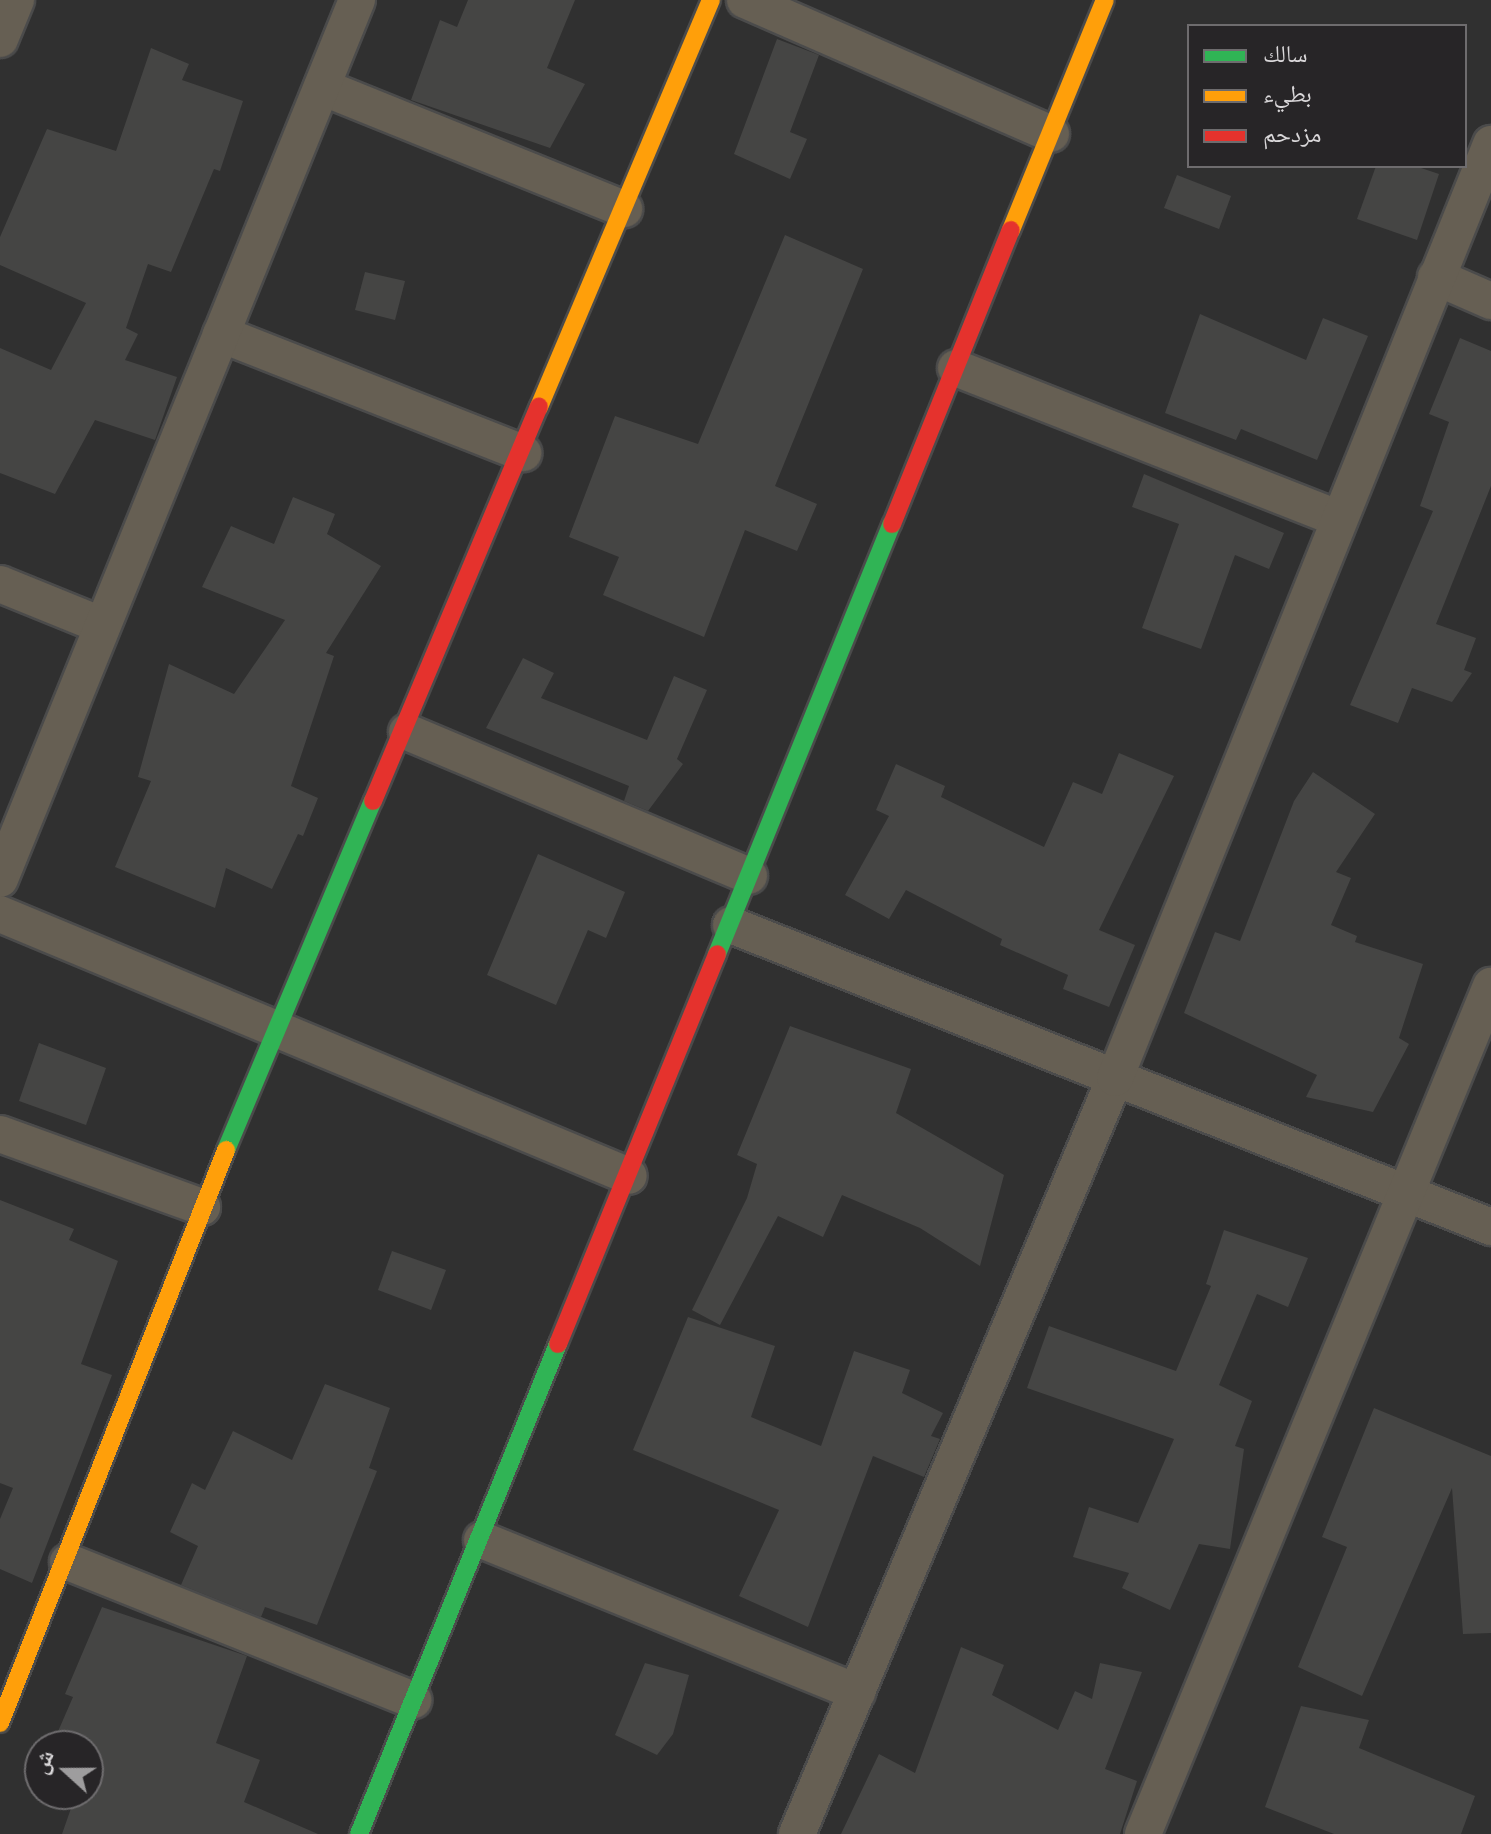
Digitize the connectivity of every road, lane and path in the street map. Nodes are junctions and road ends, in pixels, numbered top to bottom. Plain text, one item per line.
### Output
1 (16, 0) edge
2 (357, 0) edge
3 (711, 0) edge
4 (745, 0) edge
5 (1105, 0) edge
6 (0, 39) edge
7 (322, 87) junction
8 (1051, 134) junction
9 (1491, 144) edge
10 (624, 209) junction
11 (1436, 277) junction
12 (1491, 301) edge
13 (221, 334) junction
14 (956, 368) junction
15 (523, 453) junction
16 (1339, 519) junction
17 (0, 584) edge
18 (101, 625) junction
19 (407, 732) junction
20 (749, 876) junction
21 (0, 879) edge
22 (0, 914) edge
23 (731, 925) junction
24 (1491, 986) edge
25 (278, 1028) junction
26 (1115, 1078) junction
27 (0, 1134) edge
28 (629, 1176) junction
29 (1407, 1194) junction
30 (202, 1207) junction
31 (1491, 1227) edge
32 (482, 1540) junction
33 (68, 1562) junction
34 (857, 1692) junction
35 (413, 1700) junction
36 (0, 1723) edge
37 (359, 1834) edge
38 (797, 1834) edge
39 (1143, 1834) edge

1 - 6 street
2 - 7 street
3 - 10 street
4 - 8 street
5 - 8 street
7 - 10 street
7 - 13 street
8 - 14 street
9 - 11 street
10 - 15 street
11 - 12 street
11 - 16 street
13 - 15 street
13 - 18 street
14 - 16 street
14 - 20 street
15 - 19 street
16 - 26 street
17 - 18 street
18 - 21 street
19 - 20 street
19 - 25 street
20 - 23 street
22 - 25 street
23 - 26 street
23 - 28 street
24 - 29 street
25 - 28 street
25 - 30 street
26 - 29 street
26 - 34 street
27 - 30 street
28 - 32 street
29 - 31 street
29 - 39 street
30 - 33 street
32 - 34 street
32 - 35 street
33 - 35 street
33 - 36 street
34 - 38 street
35 - 37 street

